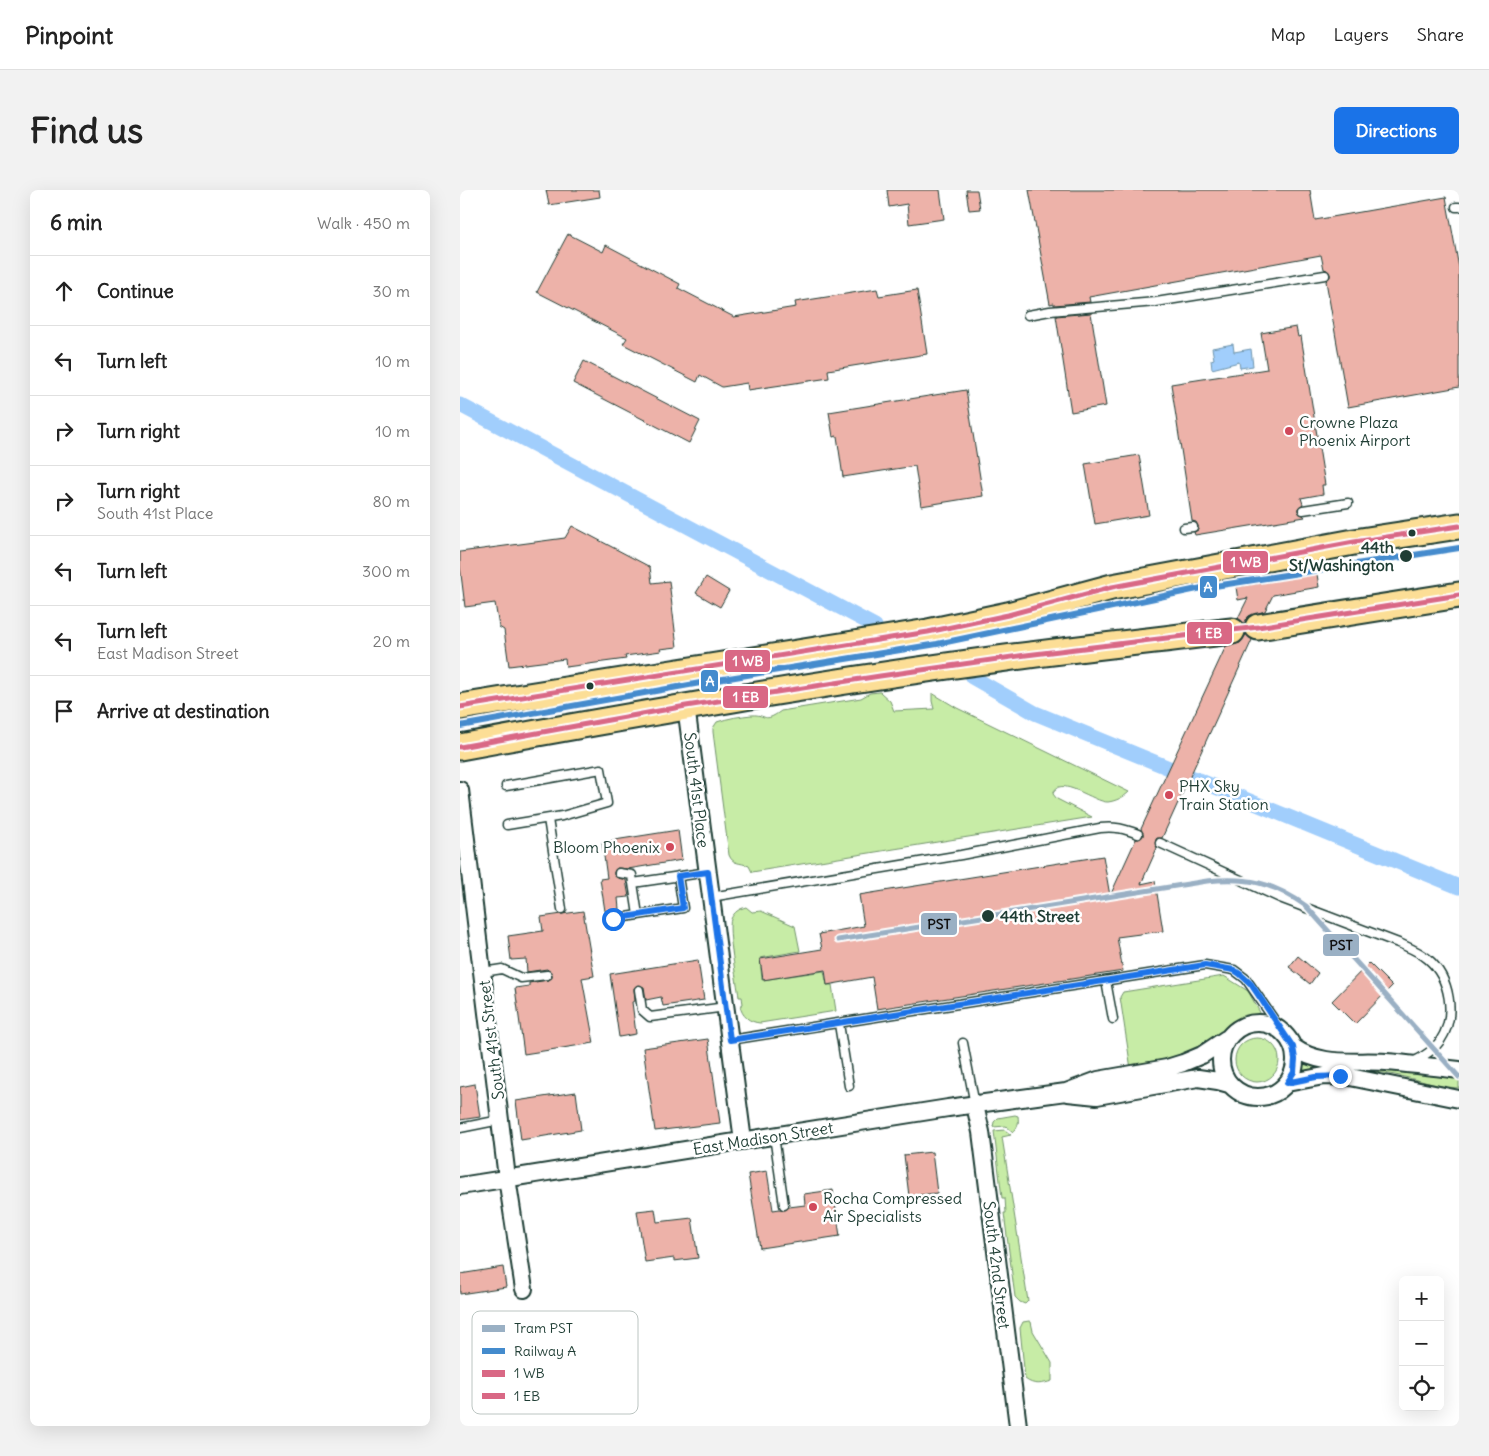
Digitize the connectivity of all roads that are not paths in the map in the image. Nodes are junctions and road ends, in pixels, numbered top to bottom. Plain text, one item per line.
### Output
1 (1325, 274) dead end
2 (1028, 315) dead end
3 (1348, 503) dead end
4 (1304, 510) dead end
5 (1459, 526) edge
6 (1193, 527) dead end
7 (1184, 528) dead end
8 (1459, 595) edge
9 (1258, 627) dead end
10 (1232, 630) dead end
11 (686, 706) junction
12 (460, 707) edge
13 (460, 747) edge
14 (506, 786) dead end
15 (460, 790) edge
16 (548, 819) junction
17 (507, 825) dead end
18 (1138, 834) dead end
19 (1160, 842) dead end
20 (708, 872) junction
21 (619, 873) dead end
22 (678, 876) junction
23 (633, 883) junction
24 (711, 897) junction
25 (562, 909) dead end
26 (638, 915) junction
27 (613, 919) dead end
28 (482, 972) junction
29 (548, 975) dead end
30 (1106, 981) junction
31 (639, 990) dead end
32 (726, 1007) junction
33 (1113, 1019) dead end
34 (839, 1024) junction
35 (1282, 1031) junction
36 (1226, 1039) junction
37 (730, 1040) junction
38 (963, 1043) dead end
39 (1293, 1047) junction
40 (1410, 1064) junction
41 (1459, 1070) edge
42 (1287, 1083) junction
43 (1229, 1084) junction
44 (849, 1086) dead end
45 (1066, 1092) junction
46 (1459, 1099) edge
47 (975, 1105) junction
48 (500, 1120) junction
49 (460, 1128) edge
50 (774, 1136) junction
51 (743, 1141) junction
52 (507, 1178) junction
53 (460, 1186) edge
54 (784, 1205) dead end
55 (524, 1290) dead end
56 (1018, 1426) edge

1 - 2 lane
3 - 4 lane
5 - 12 main road
6 - 7 lane
8 - 9 main road
10 - 11 main road
11 - 13 main road
11 - 20 street, South 41st Place
14 - 16 lane
15 - 28 street, South 41st Street
16 - 17 lane
16 - 25 lane
18 - 24 lane
19 - 40 lane
20 - 22 lane
20 - 24 street, South 41st Place
21 - 23 lane
22 - 23 lane
22 - 26 lane
23 - 26 lane
24 - 32 street, South 41st Place
26 - 27 lane
28 - 29 lane
28 - 48 street, South 41st Street
30 - 33 lane
30 - 34 lane
30 - 35 lane
31 - 32 lane
32 - 37 street, South 41st Place
34 - 37 lane
34 - 44 lane
35 - 36 street
35 - 39 street
36 - 43 street
36 - 45 street, East Madison Street
37 - 51 street, South 41st Place
38 - 47 lane
39 - 40 street
39 - 42 street
40 - 41 street
42 - 43 street
42 - 46 street
43 - 45 street, East Madison Street
45 - 47 street, East Madison Street
47 - 50 street, East Madison Street
47 - 56 street, South 42nd Street
48 - 49 lane
48 - 52 street, South 41st Street
50 - 51 street, East Madison Street
50 - 54 lane
51 - 52 street, East Madison Street
52 - 53 street, East Madison Street
52 - 55 street, South 41st Street

